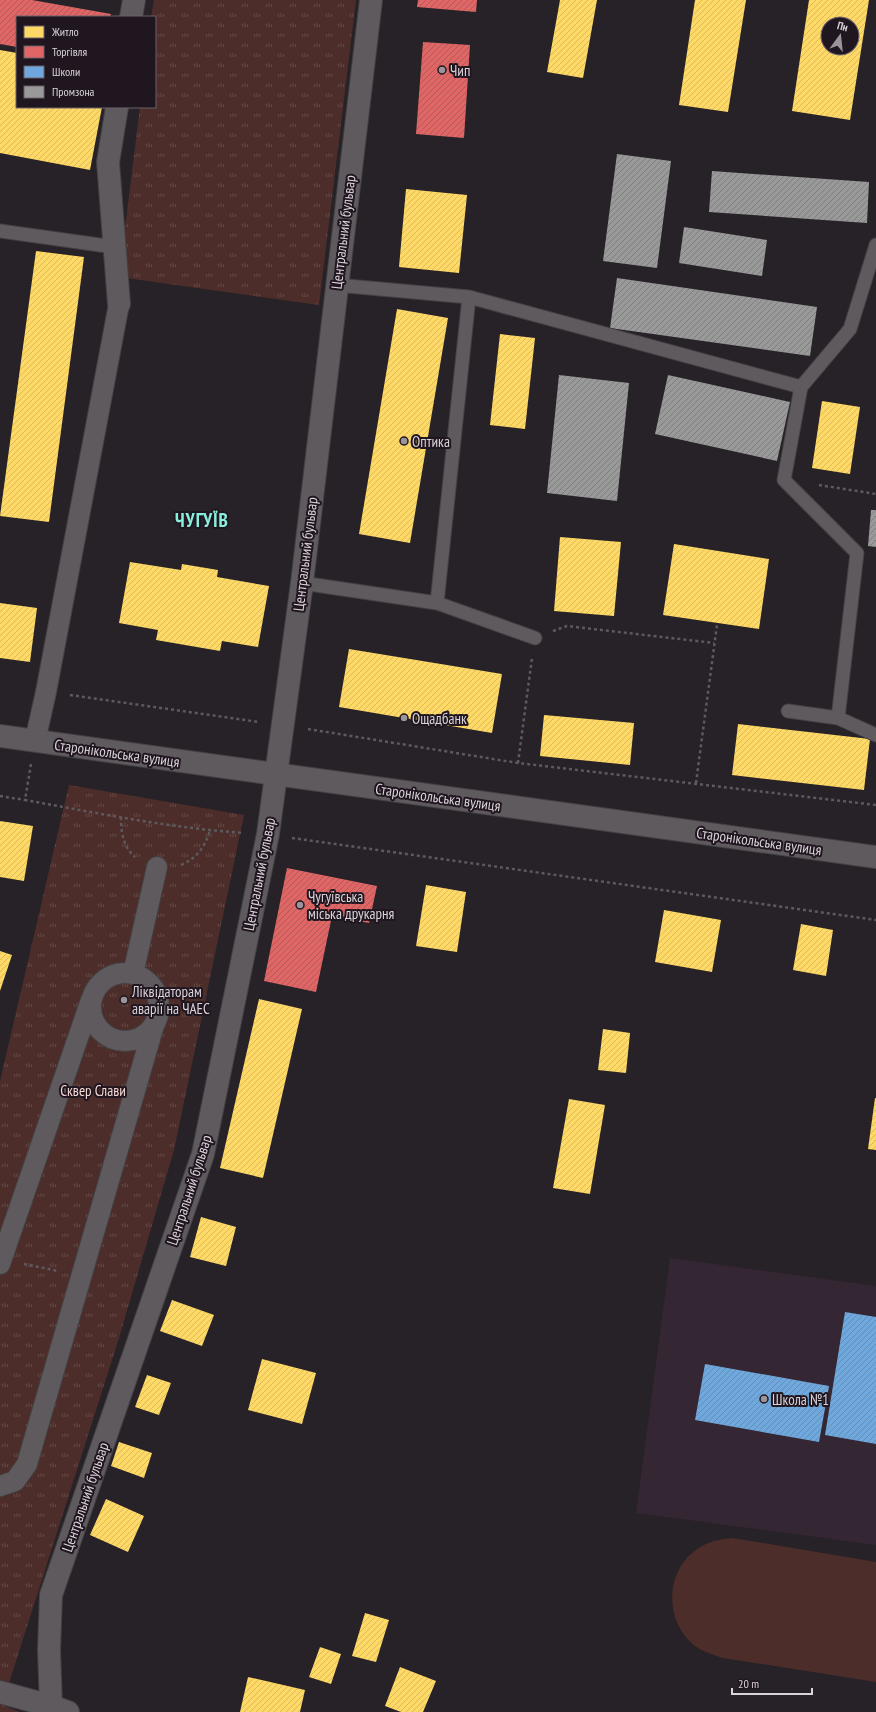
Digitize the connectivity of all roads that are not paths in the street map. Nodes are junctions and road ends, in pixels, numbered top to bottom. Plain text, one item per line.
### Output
1 (134, 0) edge
2 (371, 0) edge
3 (131, 16) edge
4 (117, 108) edge
5 (0, 231) edge
6 (876, 245) edge
7 (114, 247) junction
8 (336, 285) junction
9 (469, 297) junction
10 (119, 304) joint
11 (801, 387) junction
12 (302, 583) junction
13 (436, 603) junction
14 (535, 638) road end
15 (788, 712) dead end
16 (838, 718) junction
17 (876, 735) edge
18 (0, 736) edge
19 (35, 741) junction
20 (277, 774) junction
21 (876, 857) edge
22 (157, 867) dead end
23 (133, 974) junction
24 (91, 1000) junction
25 (154, 1025) junction
26 (0, 1264) edge
27 (0, 1486) edge
28 (0, 1692) edge
29 (59, 1709) edge

1 - 3 street
2 - 8 street, Центральний бульвар
4 - 7 street
5 - 7 lane
6 - 11 lane
7 - 10 street
8 - 9 lane
8 - 12 street, Центральний бульвар
9 - 11 lane
9 - 13 lane
10 - 19 street
11 - 16 lane
12 - 13 lane
12 - 20 street, Центральний бульвар
13 - 14 lane
15 - 16 lane
16 - 17 lane
18 - 19 street, Старонікольська вулиця
19 - 20 street, Старонікольська вулиця
20 - 21 street, Старонікольська вулиця
20 - 29 street, Центральний бульвар
22 - 23 street
23 - 24 street
23 - 25 street
24 - 25 street
24 - 26 street
25 - 27 street
28 - 29 street

